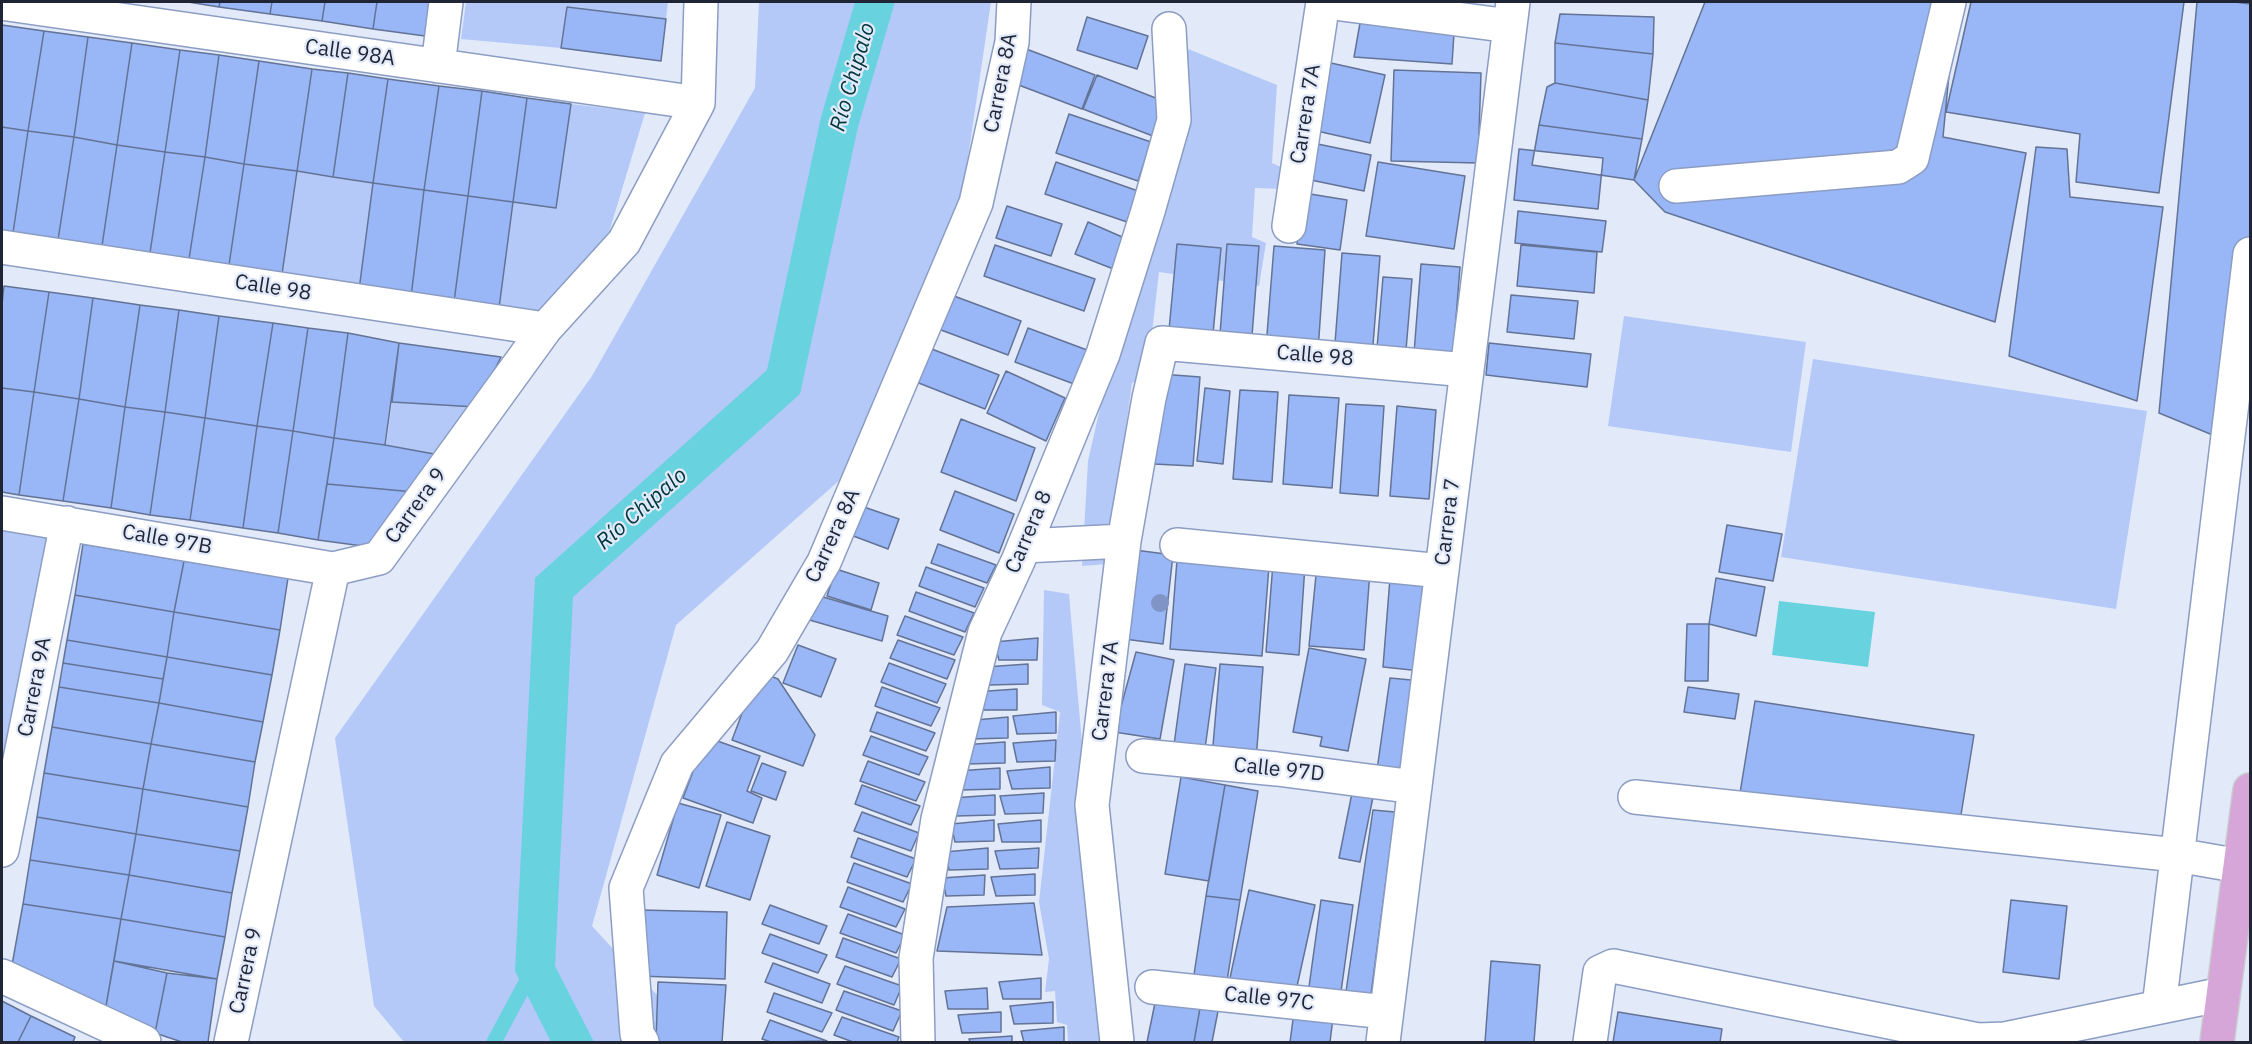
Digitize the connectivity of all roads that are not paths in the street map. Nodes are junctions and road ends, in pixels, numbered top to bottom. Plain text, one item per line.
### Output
1 (446, 2) edge
2 (701, 2) edge
3 (1014, 2) edge
4 (1324, 2) edge
5 (1949, 2) edge
6 (2, 3) edge
7 (1512, 14) edge
8 (1169, 29) dead end
9 (438, 66) junction
10 (698, 103) junction
11 (1676, 186) dead end
12 (1289, 226) dead end
13 (2, 247) edge
14 (2250, 254) edge
15 (545, 329) junction
16 (1162, 343) joint
17 (1467, 370) junction
18 (2, 513) edge
19 (68, 523) junction
20 (1124, 541) junction
21 (1177, 545) dead end
22 (1024, 546) junction
23 (333, 569) junction
24 (1442, 571) junction
25 (1143, 756) dead end
26 (1415, 787) junction
27 (2250, 790) edge
28 (1635, 797) dead end
29 (2, 850) edge
30 (2177, 855) junction
31 (2240, 866) junction
32 (2, 976) edge
33 (1152, 987) dead end
34 (2223, 994) junction
35 (2158, 1007) junction
36 (1384, 1027) edge
37 (1866, 1030) edge
38 (144, 1042) edge
39 (231, 1042) edge
40 (642, 1042) edge
41 (918, 1042) edge
42 (1117, 1042) edge
43 (1590, 1042) edge
44 (2217, 1042) edge

1 - 9 street
2 - 10 street, Carrera 9
3 - 40 street, Carrera 8A
4 - 7 street
4 - 12 street, Carrera 7A
5 - 11 street
6 - 9 street, Calle 98A
7 - 17 street, Carrera 7
8 - 22 street, Carrera 8
9 - 10 street, Calle 98A
10 - 15 street, Carrera 9
13 - 15 street, Calle 98
14 - 30 street
15 - 23 street, Carrera 9
16 - 17 street, Calle 98
16 - 20 street, Carrera 7A
17 - 24 street, Carrera 7
18 - 19 street, Calle 97B
19 - 23 street, Calle 97B
19 - 29 street, Carrera 9A
20 - 22 street
20 - 42 street, Carrera 7A
21 - 24 street
22 - 41 street, Carrera 8
23 - 39 street, Carrera 9
24 - 26 street, Carrera 7
25 - 26 street, Calle 97D
26 - 36 street, Carrera 7
27 - 31 main road
28 - 30 street
30 - 31 street
30 - 35 street
31 - 34 main road
32 - 38 street
33 - 36 street, Calle 97C
34 - 35 street
34 - 44 main road
35 - 37 street
37 - 43 street

